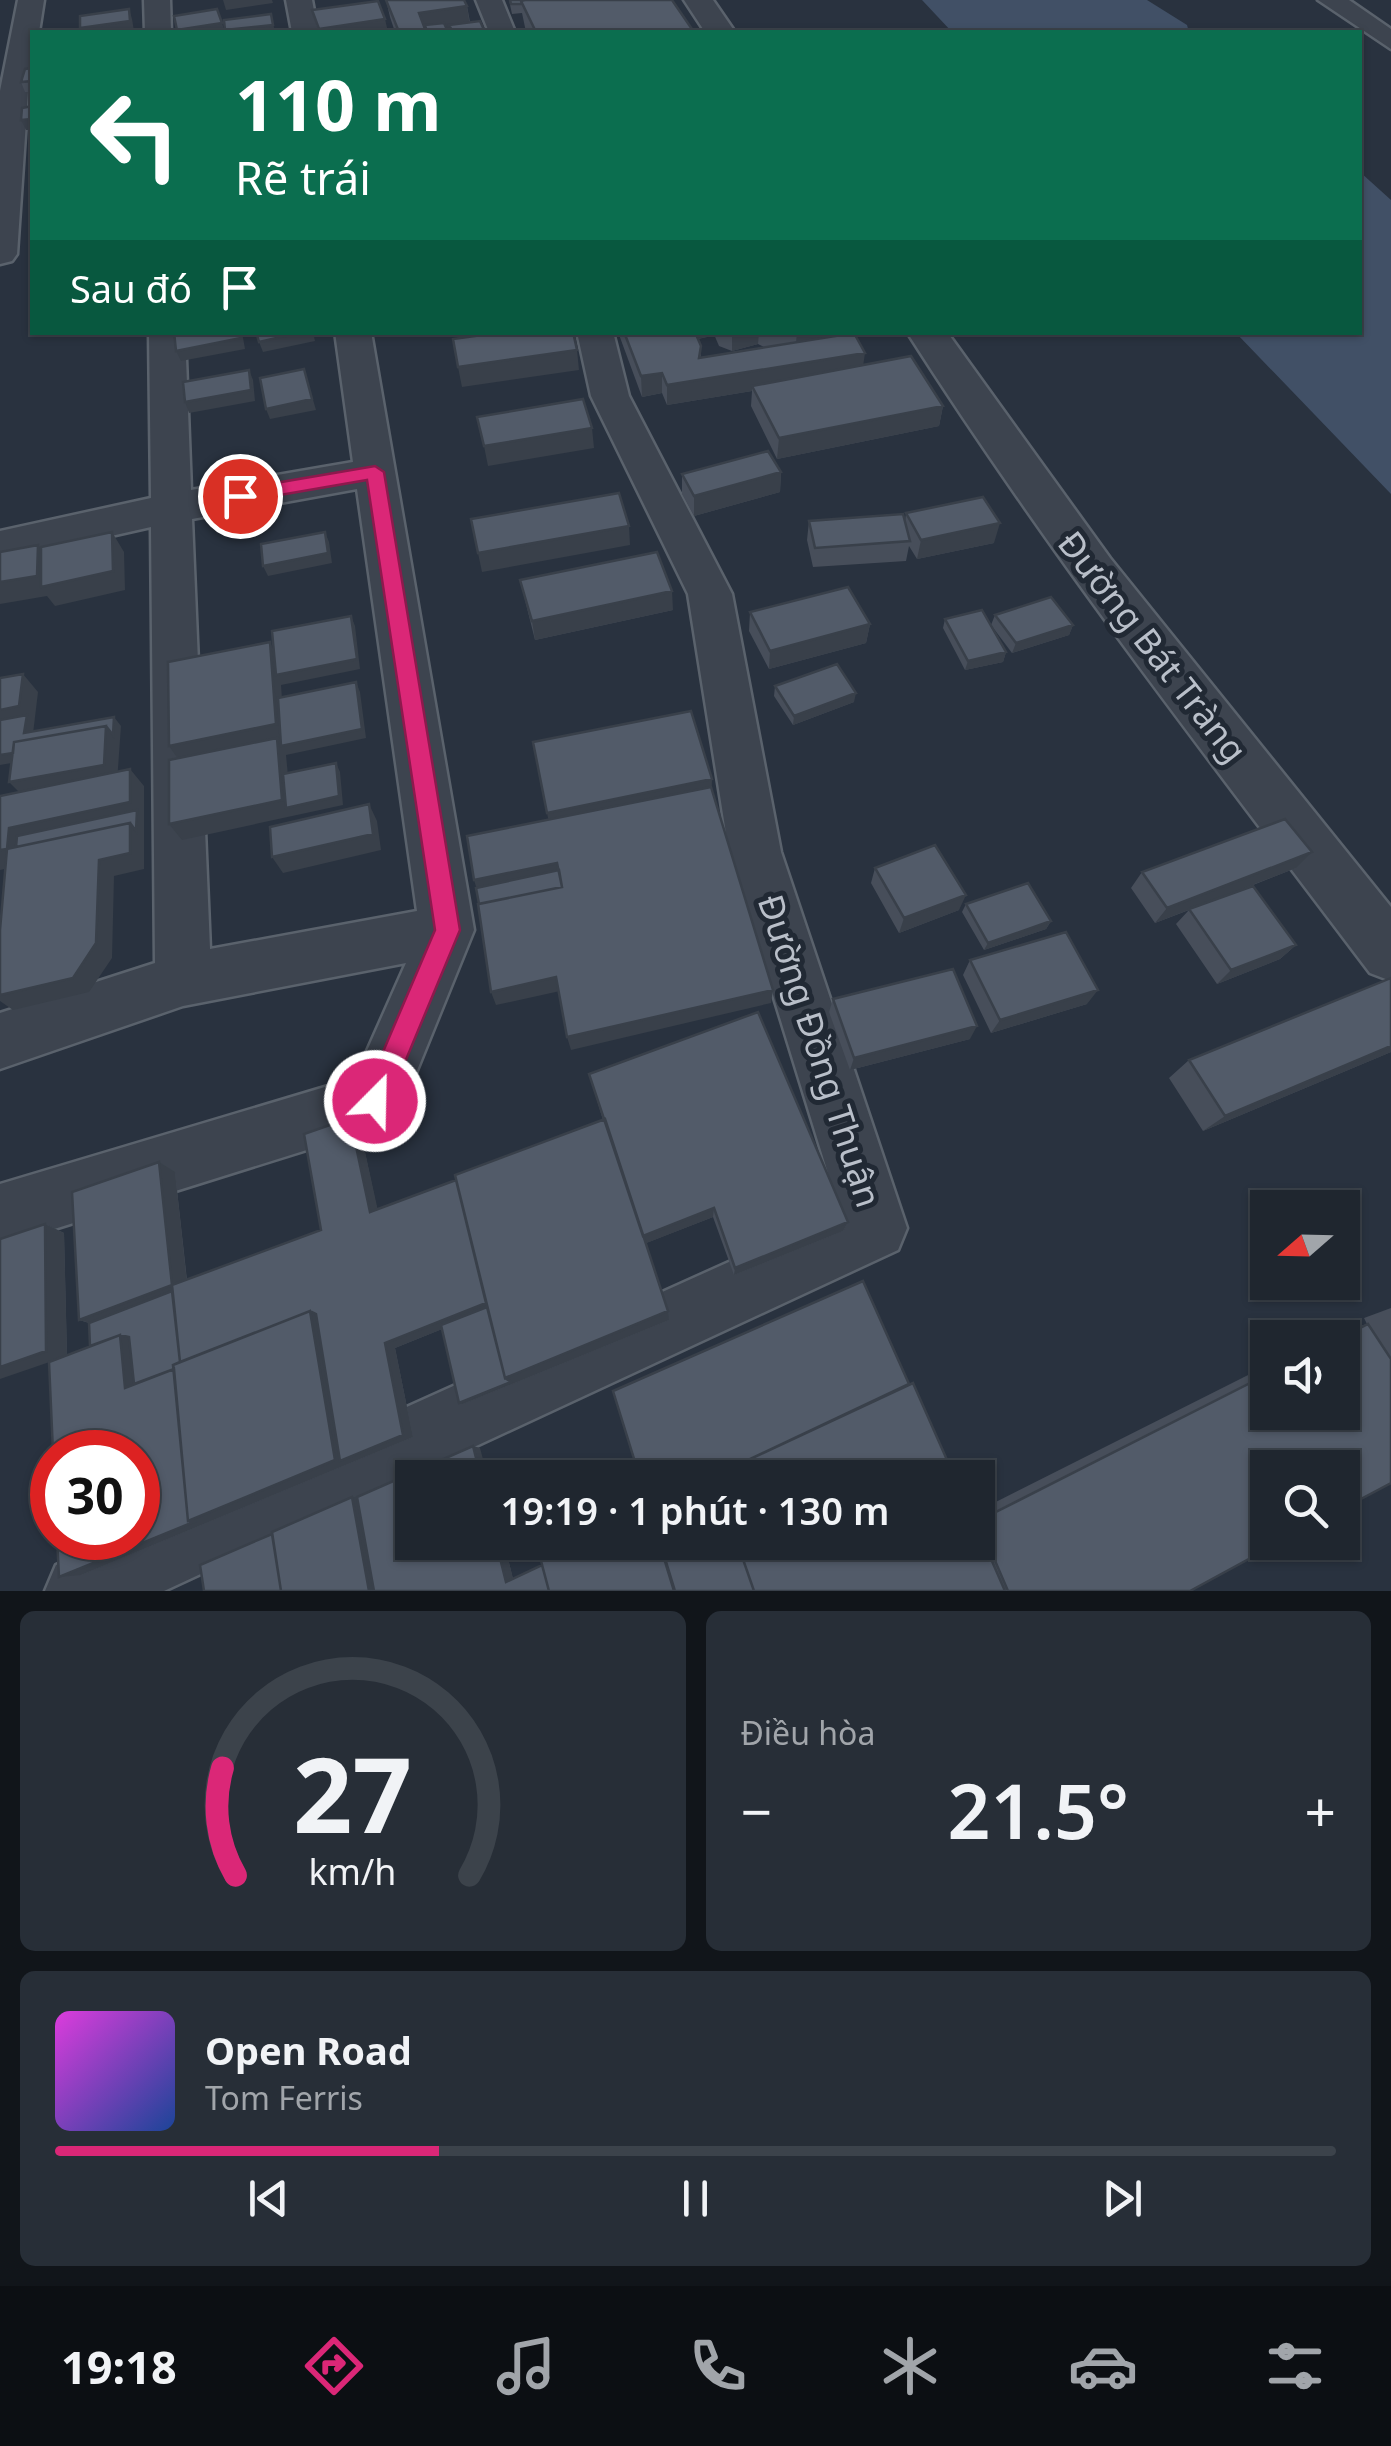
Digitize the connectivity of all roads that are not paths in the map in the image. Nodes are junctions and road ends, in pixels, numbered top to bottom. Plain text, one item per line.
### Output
1 (30, 0) edge
2 (157, 0) edge
3 (300, 0) edge
4 (489, 0) edge
5 (698, 0) edge
6 (1331, 0) edge
7 (1391, 4) edge
8 (1358, 18) junction
9 (158, 30) edge
10 (305, 30) edge
11 (501, 30) edge
12 (719, 30) edge
13 (1391, 41) edge
14 (9, 245) edge
15 (167, 335) edge
16 (353, 335) edge
17 (596, 335) edge
18 (929, 335) edge
19 (375, 472) junction
20 (173, 508) junction
21 (0, 546) edge
22 (447, 930) junction
23 (1391, 953) edge
24 (183, 980) junction
25 (0, 1041) edge
26 (0, 1215) edge
27 (82, 1591) edge

1 - 14 street
2 - 9 street
3 - 10 street
4 - 11 street
5 - 12 street
6 - 8 street
7 - 8 street
8 - 13 street
15 - 20 street
16 - 19 street
17 - 27 street, Đường Đồng Thuận
18 - 23 street, Đường Bát Tràng
19 - 20 street
19 - 22 street
20 - 21 street
20 - 24 street
22 - 24 street
22 - 26 street
24 - 25 street

